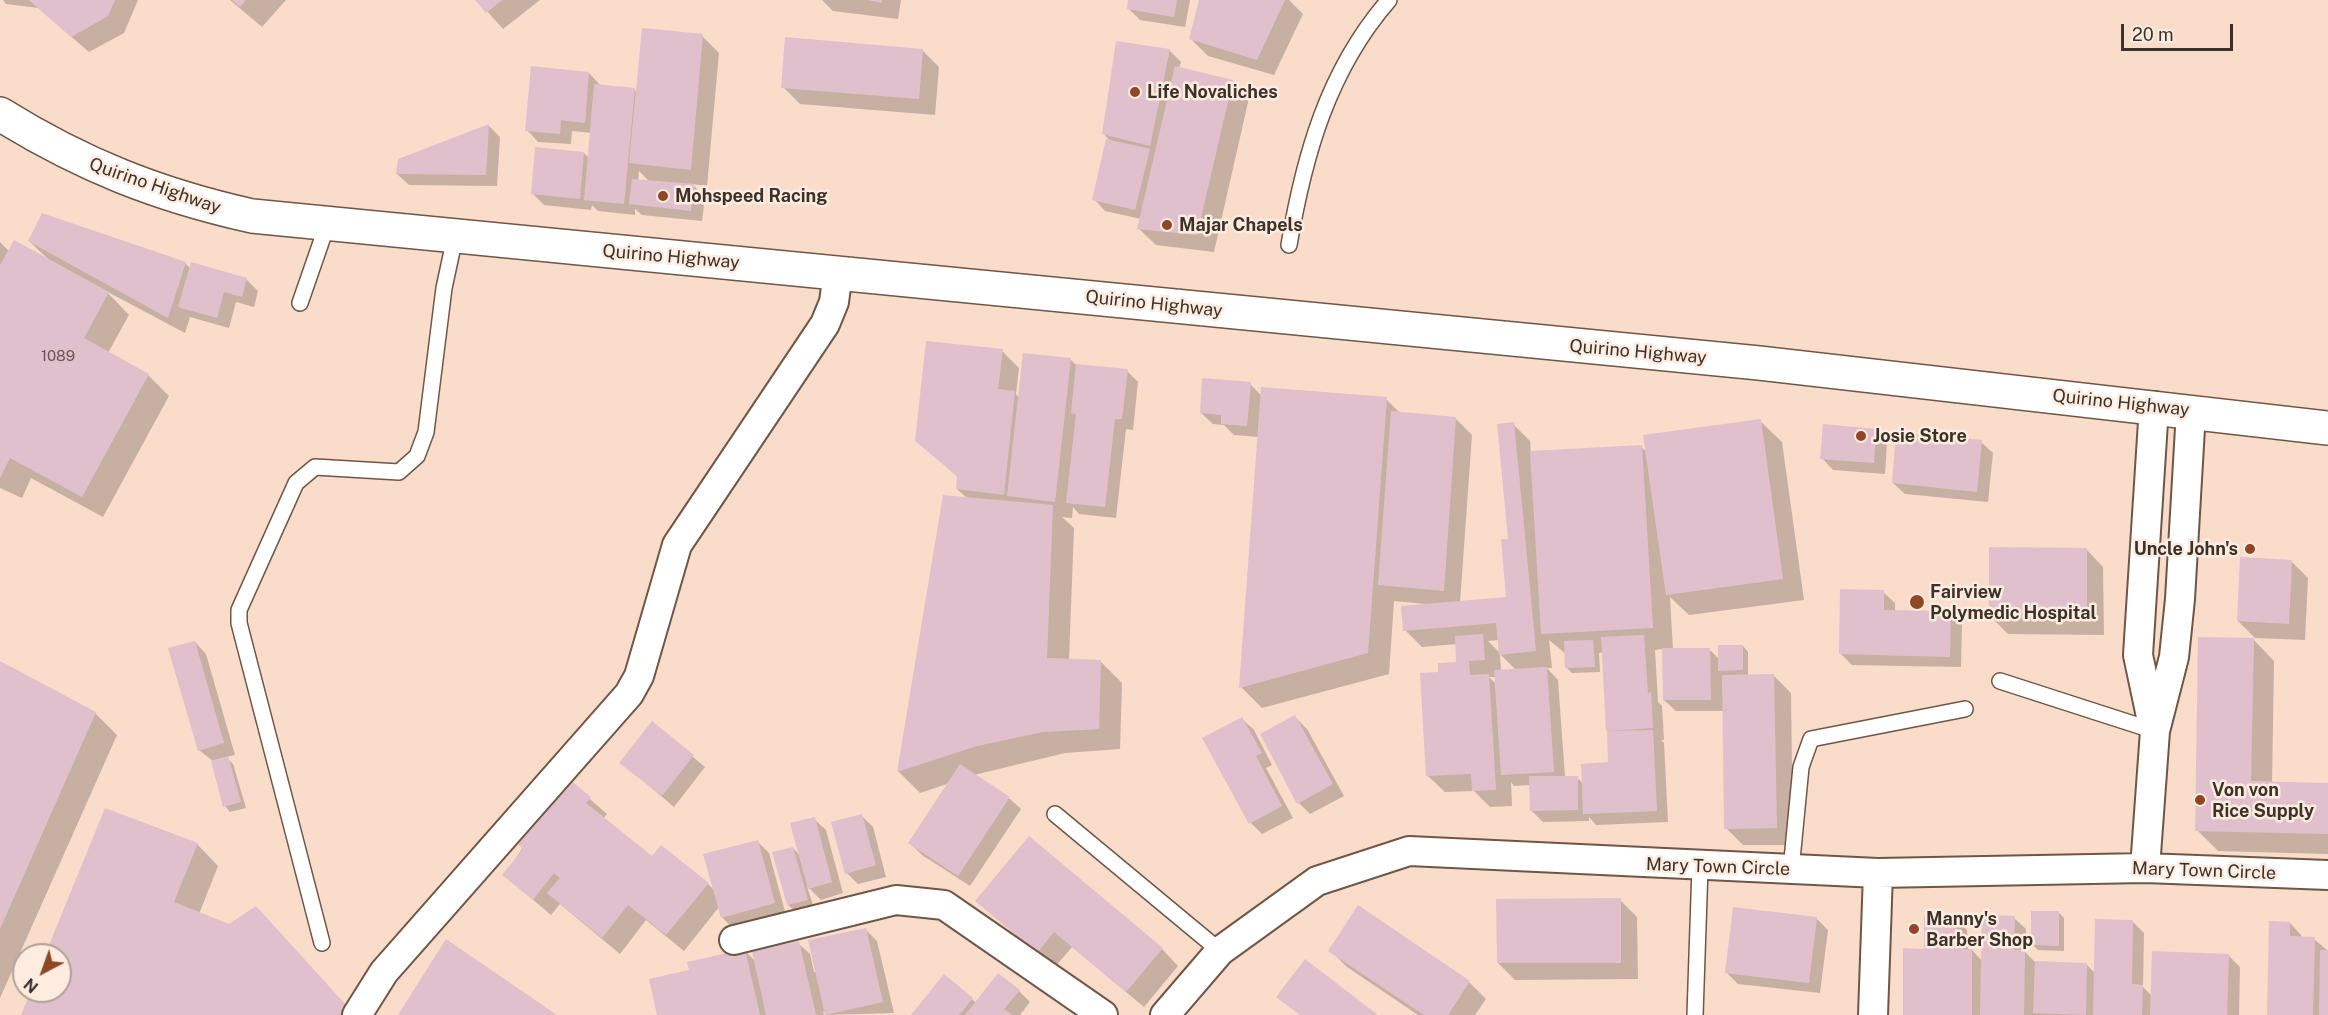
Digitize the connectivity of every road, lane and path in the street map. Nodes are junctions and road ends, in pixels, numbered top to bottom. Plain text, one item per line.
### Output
1 (1389, 0) edge
2 (0, 114) edge
3 (327, 225) junction
4 (455, 237) junction
5 (1288, 245) dead end
6 (838, 272) junction
7 (300, 303) dead end
8 (2154, 406) junction
9 (2191, 411) junction
10 (2328, 428) edge
11 (2000, 681) dead end
12 (1965, 709) dead end
13 (2154, 731) junction
14 (1055, 814) dead end
15 (1700, 867) junction
16 (2145, 868) junction
17 (1791, 870) junction
18 (1878, 873) junction
19 (2328, 875) edge
20 (735, 940) dead end
21 (322, 943) dead end
22 (1220, 951) junction
23 (357, 1015) edge
24 (1103, 1015) edge
25 (1166, 1015) edge
26 (1695, 1015) edge
27 (1873, 1015) edge

1 - 5 lane
2 - 3 main road, Quirino Highway
3 - 4 main road, Quirino Highway
3 - 7 lane
4 - 6 main road, Quirino Highway
4 - 21 lane
6 - 8 main road, Quirino Highway
6 - 23 street
8 - 9 main road, Quirino Highway
8 - 13 street
9 - 10 main road, Quirino Highway
9 - 13 street
11 - 13 lane
12 - 17 lane
13 - 16 street
14 - 22 lane
15 - 17 street, Mary Town Circle
15 - 22 street, Mary Town Circle
15 - 26 lane
16 - 18 street, Mary Town Circle
16 - 19 street, Mary Town Circle
17 - 18 street, Mary Town Circle
18 - 27 street
20 - 24 street
22 - 25 street, Mary Town Circle

